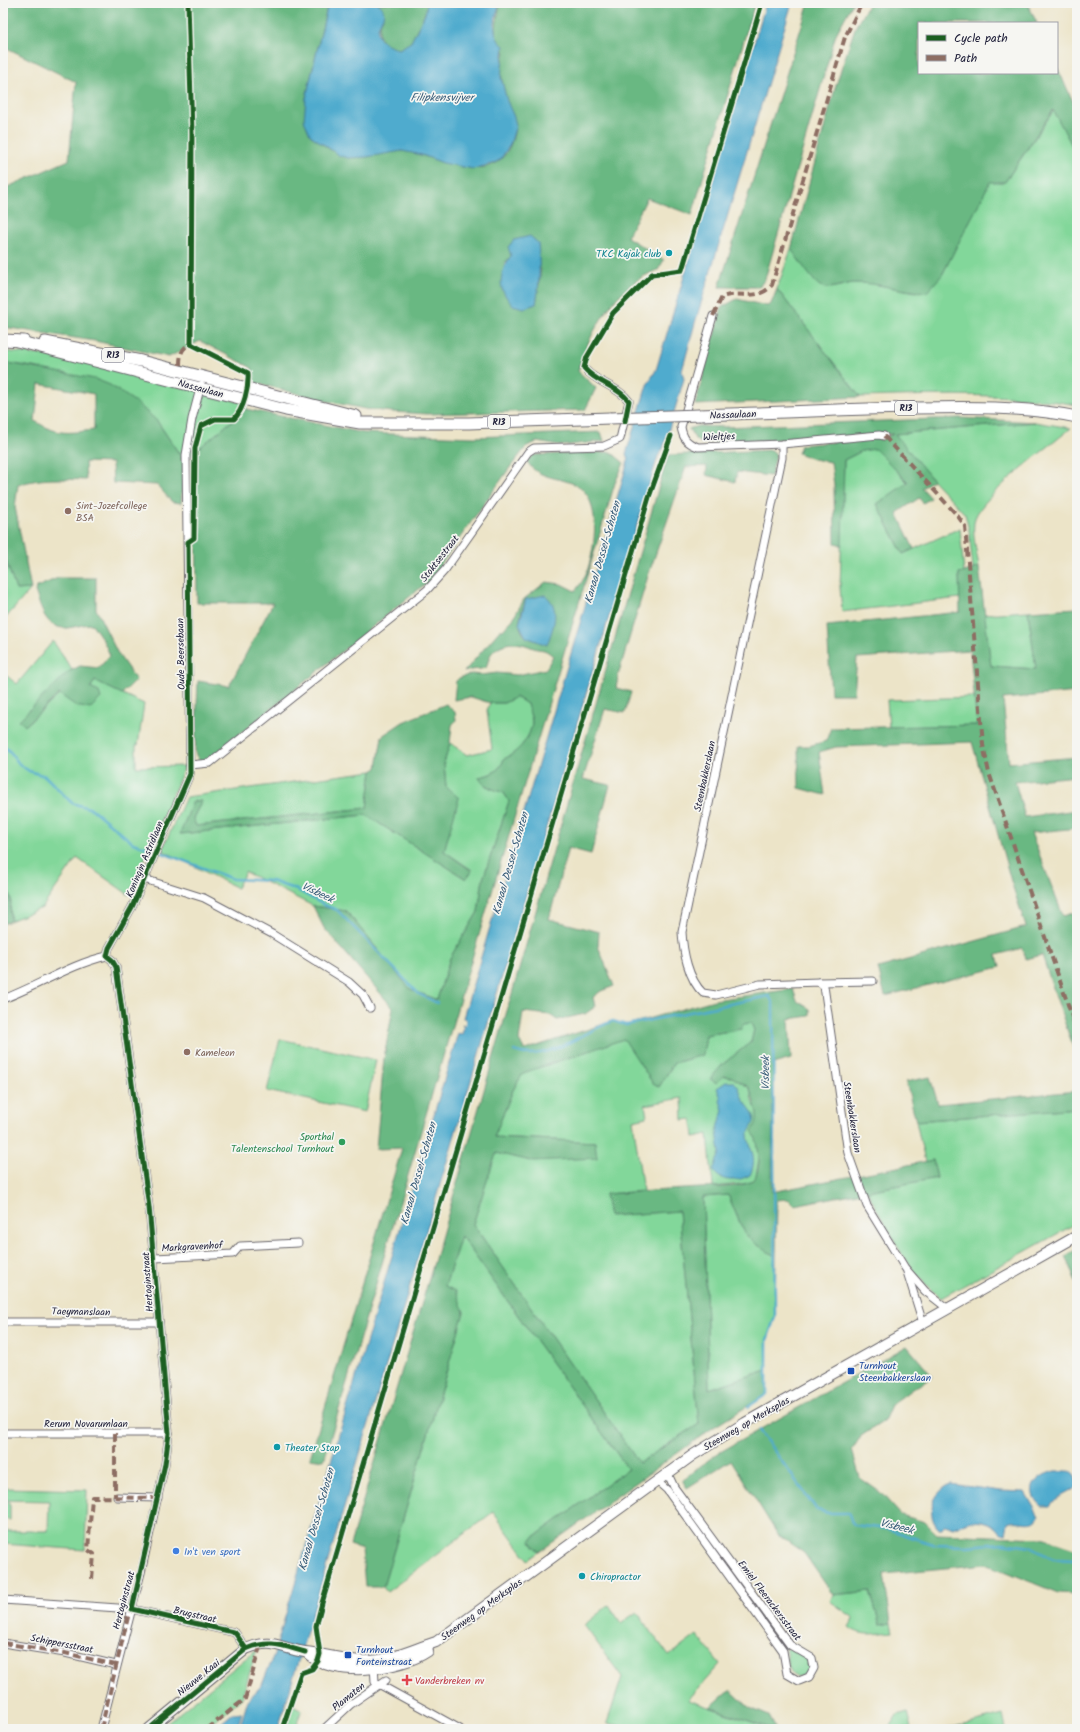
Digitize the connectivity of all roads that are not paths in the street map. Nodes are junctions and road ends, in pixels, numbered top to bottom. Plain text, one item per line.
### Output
1 (713, 316) dead end
2 (3, 340) edge
3 (584, 368) dead end
4 (202, 383) junction
5 (1077, 417) edge
6 (884, 436) dead end
7 (782, 444) junction
8 (190, 765) junction
9 (144, 878) junction
10 (107, 956) junction
11 (873, 981) dead end
12 (819, 982) junction
13 (3, 998) edge
14 (370, 1008) dead end
15 (1077, 1236) edge
16 (298, 1244) dead end
17 (155, 1258) junction
18 (905, 1268) junction
19 (948, 1309) junction
20 (3, 1322) edge
21 (159, 1322) junction
22 (923, 1323) junction
23 (3, 1433) edge
24 (169, 1433) junction
25 (668, 1474) junction
26 (658, 1482) junction
27 (117, 1497) dead end
28 (158, 1498) junction
29 (3, 1600) edge
30 (132, 1609) junction
31 (3, 1643) edge
32 (261, 1644) joint
33 (246, 1649) junction
34 (385, 1663) junction
35 (116, 1665) junction
36 (374, 1665) junction
37 (383, 1682) junction
38 (101, 1729) edge
39 (149, 1729) edge
40 (324, 1729) edge
41 (460, 1729) edge

1 - 7 street, Wieltjes
2 - 4 main road, Nassaulaan / R13
3 - 8 street, Stoktsestraat
4 - 5 main road, Nassaulaan / R13, bridge
4 - 8 street, Oude Beersebaan
6 - 7 street, Wieltjes
7 - 12 street, Steenbakkerslaan
8 - 9 street, Koningin Astridlaan
9 - 10 street, Koningin Astridlaan
9 - 14 street, Koningin Astridlaan
10 - 13 street
10 - 17 street, Hertoginstraat
11 - 12 street, Steenbakkerslaan
12 - 18 street, Steenbakkerslaan
15 - 19 street, Steenweg op Merksplas
16 - 17 street, Markgravenhof
17 - 21 street, Hertoginstraat
18 - 19 street, Steenbakkerslaan
18 - 22 street, Steenbakkerslaan
19 - 22 street, Steenweg op Merksplas
20 - 21 street, Taeymanslaan
21 - 24 street, Hertoginstraat
22 - 25 street, Steenweg op Merksplas
23 - 24 street, Rerum Novarumlaan
24 - 28 street, Hertoginstraat
25 - 26 street, Steenweg op Merksplas
25 - 26 street, Emiel Fleerackersstraat
26 - 34 street, Steenweg op Merksplas
27 - 28 street
28 - 30 street, Hertoginstraat
29 - 30 street, Brugstraat
30 - 33 street, Brugstraat
30 - 35 street, Hertoginstraat
31 - 35 street, Schippersstraat
32 - 33 street, Nieuwe Kaai
32 - 36 street, Steenweg op Merksplas
33 - 39 street, Nieuwe Kaai
34 - 36 street, Steenweg op Merksplas
34 - 37 street
35 - 38 street, Hertoginstraat
36 - 37 street
37 - 40 street, Plamaten
37 - 41 street

